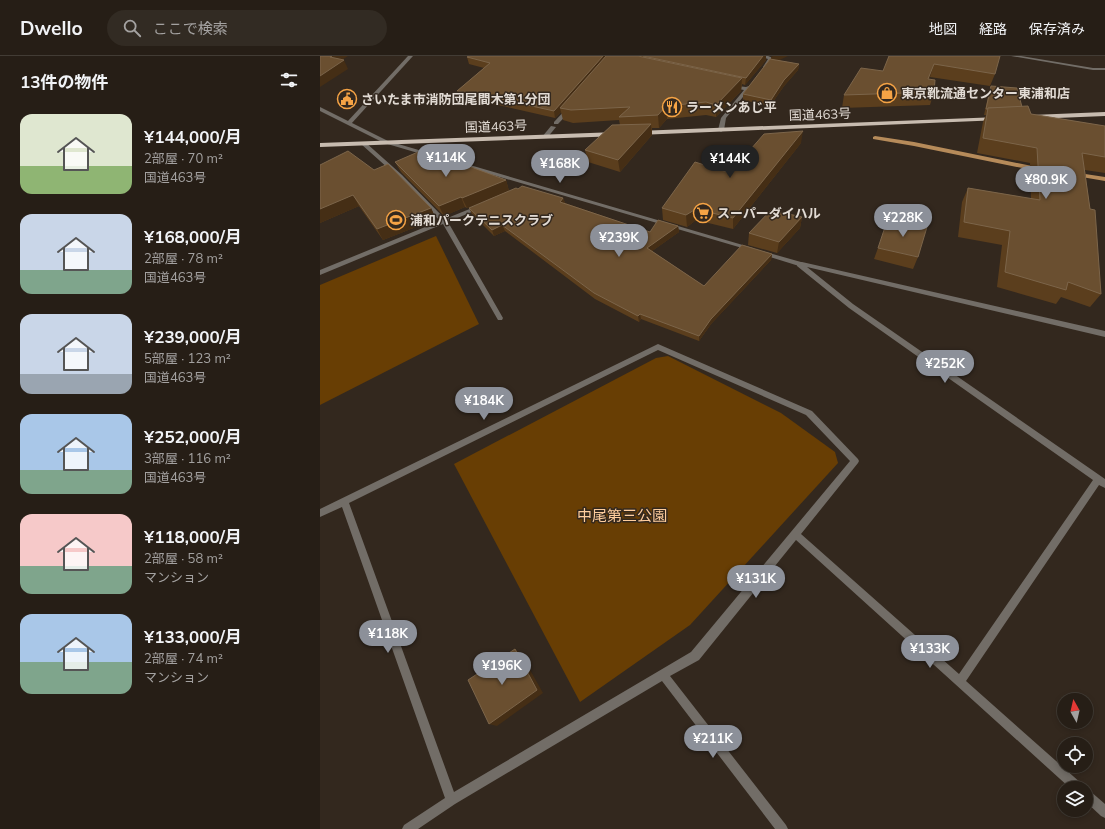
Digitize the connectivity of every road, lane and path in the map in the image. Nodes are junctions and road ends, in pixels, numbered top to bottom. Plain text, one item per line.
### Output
1 (411, 56) edge
2 (760, 56) edge
3 (1013, 56) edge
4 (1105, 69) edge
5 (761, 71) edge
6 (752, 83) edge
7 (724, 84) edge
8 (747, 89) junction
9 (571, 106) edge
10 (320, 109) edge
11 (1105, 114) edge
12 (1021, 118) edge
13 (1006, 119) edge
14 (349, 123) junction
15 (721, 130) junction
16 (545, 137) junction
17 (386, 142) junction
18 (363, 143) junction
19 (320, 145) edge
20 (532, 185) junction
21 (524, 188) edge
22 (488, 203) edge
23 (444, 221) junction
24 (799, 264) junction
25 (320, 273) edge
26 (500, 318) dead end
27 (1105, 334) edge
28 (1102, 482) edge
29 (344, 501) junction
30 (320, 513) edge
31 (795, 534) junction
32 (663, 675) junction
33 (960, 682) junction
34 (1070, 781) edge
35 (451, 800) junction
36 (1093, 801) edge
37 (1105, 812) edge
38 (408, 829) edge
39 (782, 829) edge

1 - 14 street
2 - 5 street
3 - 4 street
6 - 8 street
7 - 8 street
8 - 15 street
9 - 16 street
10 - 14 street
11 - 12 highway
13 - 15 highway, 国道463号
14 - 17 street
15 - 16 highway, 国道463号
16 - 17 highway, 国道463号
17 - 18 highway, 国道463号
17 - 20 street
18 - 19 highway, 国道463号
18 - 23 street
20 - 21 street
20 - 24 street
22 - 23 street
23 - 25 street
23 - 26 street
24 - 27 street
24 - 28 street
28 - 33 street
29 - 30 street
29 - 31 street
29 - 35 street
31 - 32 street
31 - 33 street
32 - 35 street
32 - 39 street
33 - 34 street
35 - 38 street
36 - 37 street

